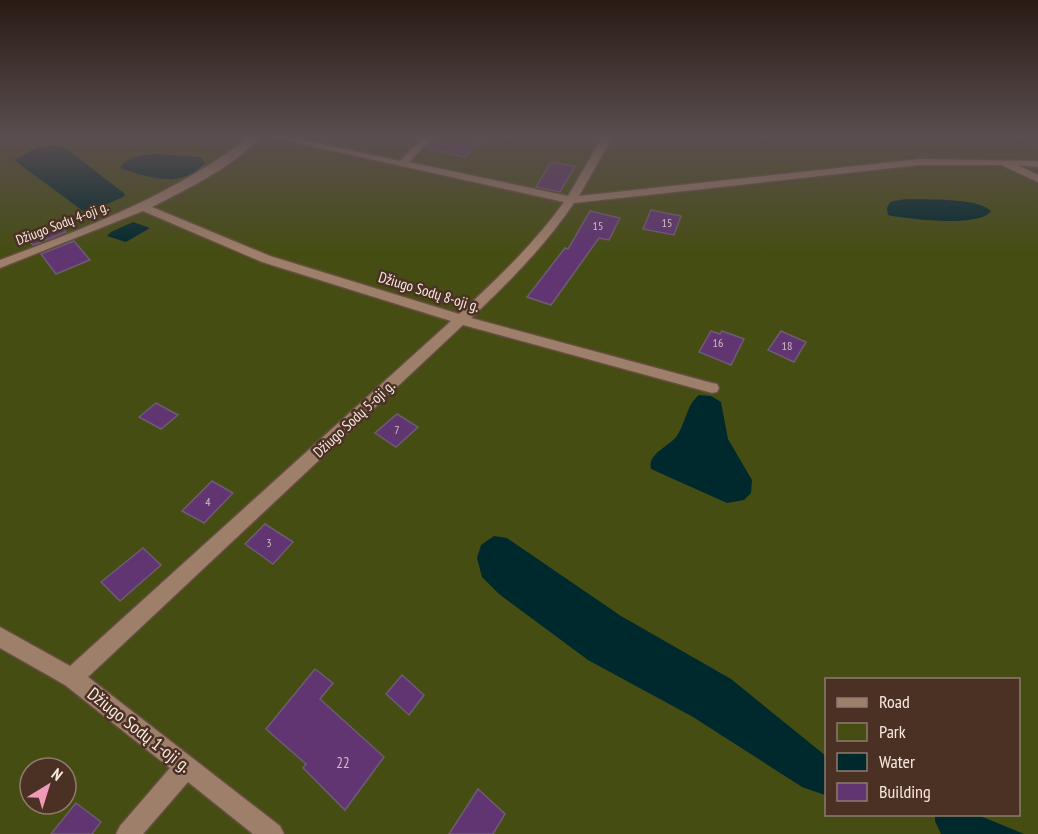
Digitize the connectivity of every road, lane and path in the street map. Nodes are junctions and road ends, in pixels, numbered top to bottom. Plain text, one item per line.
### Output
1 (206, 175) edge
2 (457, 175) edge
3 (585, 175) edge
4 (801, 175) edge
5 (571, 200) junction
6 (144, 207) junction
7 (0, 264) edge
8 (462, 320) junction
9 (712, 388) dead end
10 (0, 637) edge
11 (72, 678) junction
12 (186, 767) junction
13 (128, 834) edge
14 (272, 834) edge

1 - 6 street, Džiugo Sodų 4-oji g.
2 - 5 street
3 - 5 street, Džiugo Sodų 5-oji g.
4 - 5 street
5 - 8 street, Džiugo Sodų 5-oji g.
6 - 7 street, Džiugo Sodų 4-oji g.
6 - 8 street, Džiugo Sodų 8-oji g.
8 - 9 street, Džiugo Sodų 8-oji g.
8 - 11 street, Džiugo Sodų 5-oji g.
10 - 11 street, Džiugo Sodų 1-oji g.
11 - 12 street, Džiugo Sodų 1-oji g.
12 - 13 street
12 - 14 street, Džiugo Sodų 1-oji g.

